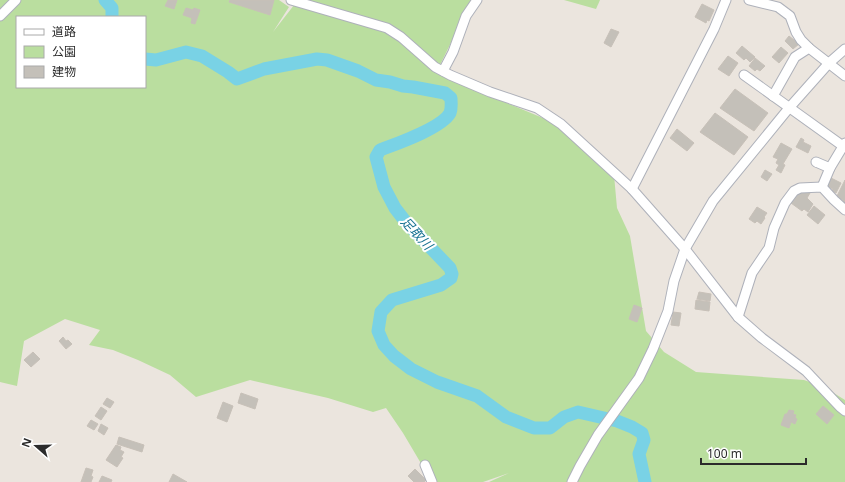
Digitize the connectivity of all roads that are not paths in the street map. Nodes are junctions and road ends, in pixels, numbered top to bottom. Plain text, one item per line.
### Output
1 (16, 0) edge
2 (291, 0) edge
3 (477, 0) edge
4 (726, 0) edge
5 (749, 0) edge
6 (0, 16) edge
7 (809, 48) junction
8 (845, 49) edge
9 (829, 63) junction
10 (443, 71) junction
11 (744, 75) dead end
12 (845, 76) edge
13 (774, 96) junction
14 (789, 108) junction
15 (844, 145) edge
16 (816, 162) dead end
17 (830, 168) junction
18 (822, 187) junction
19 (632, 189) junction
20 (845, 210) edge
21 (684, 249) junction
22 (738, 317) junction
23 (845, 411) edge
24 (425, 465) dead end
25 (432, 482) edge
26 (572, 482) edge

1 - 6 street
2 - 10 street
3 - 10 street
4 - 19 street
5 - 7 street
7 - 9 street
7 - 13 street
8 - 9 street
9 - 12 street
9 - 14 street
10 - 19 street
11 - 13 street
13 - 14 street
14 - 15 street
14 - 21 street
15 - 17 street
16 - 17 street
17 - 18 street
18 - 20 street
18 - 22 street
19 - 21 street
21 - 22 street
21 - 26 street
22 - 23 street
24 - 25 street

